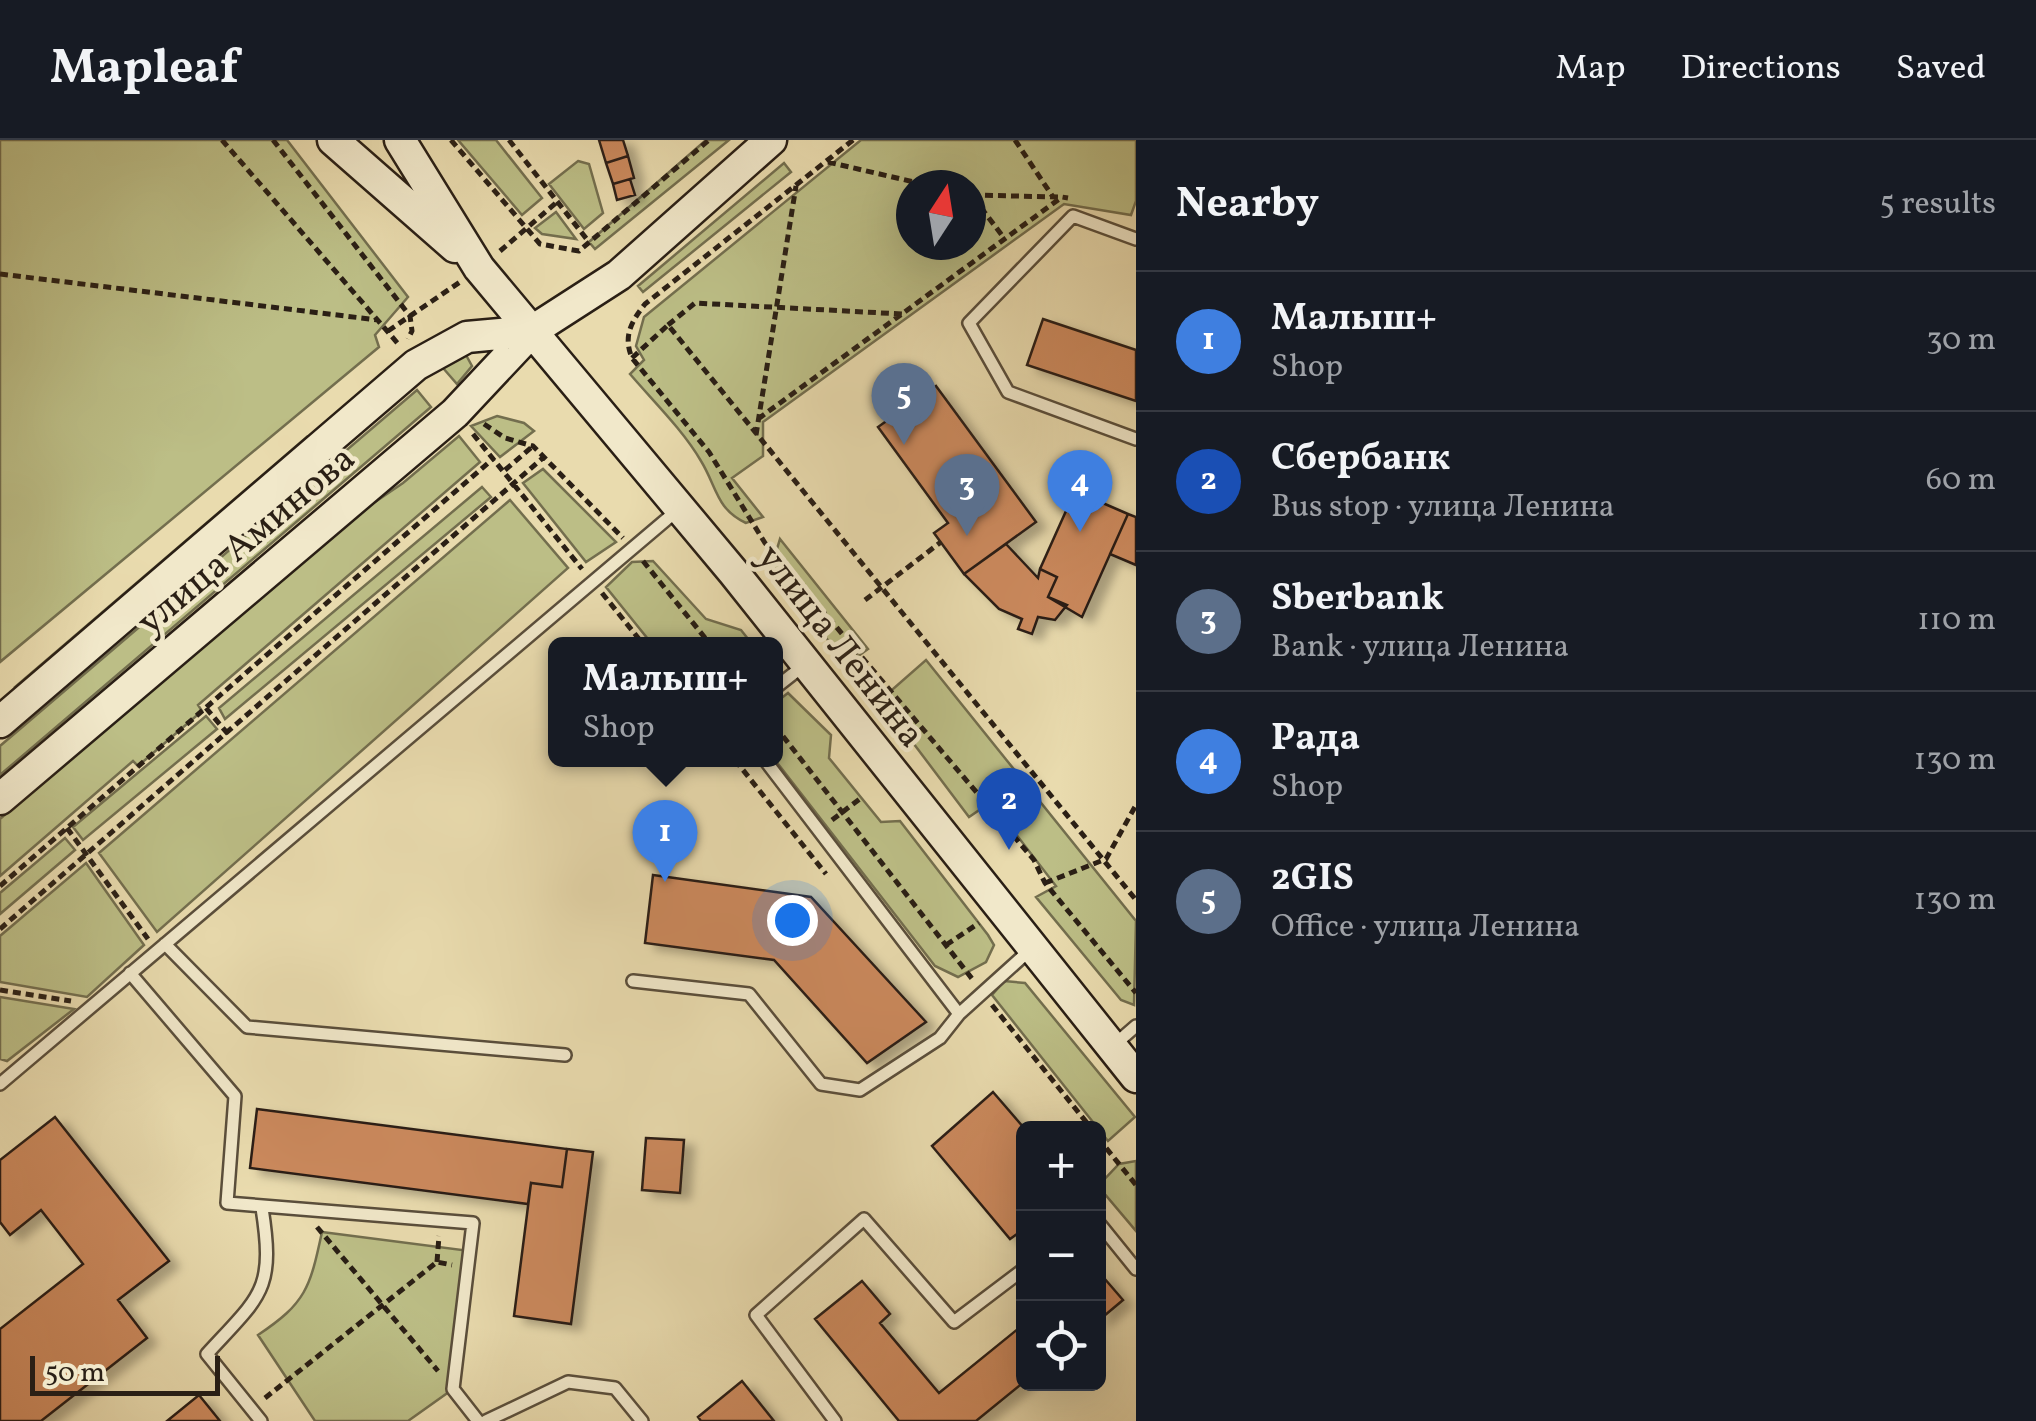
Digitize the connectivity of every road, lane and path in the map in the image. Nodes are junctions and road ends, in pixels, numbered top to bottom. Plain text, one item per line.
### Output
1 (222, 140) edge
2 (273, 140) edge
3 (334, 140) edge
4 (400, 140) edge
5 (451, 140) edge
6 (508, 140) edge
7 (709, 140) edge
8 (772, 140) edge
9 (852, 140) edge
10 (1015, 140) edge
11 (826, 161) junction
12 (896, 178) edge
13 (796, 185) junction
14 (986, 195) edge
15 (1053, 197) junction
16 (1062, 197) junction
17 (986, 215) edge
18 (1100, 226) junction
19 (1004, 238) junction
20 (1136, 239) edge
21 (589, 242) junction
22 (479, 268) junction
23 (0, 274) edge
24 (776, 308) junction
25 (903, 314) junction
26 (378, 320) junction
27 (668, 325) junction
28 (532, 331) junction
29 (632, 358) junction
30 (758, 418) junction
31 (480, 420) dead end
32 (467, 428) dead end
33 (756, 434) junction
34 (1136, 439) edge
35 (544, 457) dead end
36 (494, 458) junction
37 (504, 471) junction
38 (514, 484) junction
39 (681, 508) junction
40 (941, 542) dead end
41 (593, 582) junction
42 (880, 589) junction
43 (865, 600) dead end
44 (637, 637) edge
45 (806, 664) junction
46 (783, 682) edge
47 (206, 708) junction
48 (0, 722) edge
49 (228, 734) junction
50 (783, 736) edge
51 (770, 767) edge
52 (861, 798) dead end
53 (0, 800) edge
54 (1136, 805) edge
55 (842, 812) junction
56 (67, 828) junction
57 (819, 830) junction
58 (87, 854) junction
59 (1106, 859) junction
60 (1045, 883) junction
61 (0, 886) edge
62 (1136, 900) edge
63 (978, 922) dead end
64 (0, 928) edge
65 (946, 945) junction
66 (160, 947) junction
67 (1032, 948) junction
68 (130, 973) junction
69 (633, 981) dead end
70 (0, 990) edge
71 (983, 993) junction
72 (1136, 993) edge
73 (93, 1004) junction
74 (960, 1014) junction
75 (1136, 1026) edge
76 (1112, 1048) junction
77 (565, 1055) dead end
78 (1136, 1077) edge
79 (0, 1084) edge
80 (1085, 1121) edge
81 (1106, 1148) edge
82 (1136, 1185) edge
83 (262, 1208) junction
84 (304, 1211) junction
85 (440, 1221) junction
86 (1106, 1232) edge
87 (437, 1262) junction
88 (468, 1268) junction
89 (1136, 1269) edge
90 (1016, 1274) edge
91 (382, 1305) junction
92 (453, 1389) junction
93 (252, 1409) junction
94 (261, 1421) edge
95 (482, 1421) edge
96 (642, 1421) edge
97 (835, 1421) edge

1 - 26 path
2 - 26 path
3 - 22 street, улица Ленина
4 - 22 street, улица Ленина
5 - 21 path
6 - 21 path
7 - 21 path
8 - 28 street, улица Аминова
9 - 11 path
10 - 15 path
11 - 12 path
11 - 13 path
13 - 24 path
13 - 29 path
14 - 15 path
15 - 16 path
16 - 18 path
16 - 19 path
17 - 19 path
18 - 20 lane
18 - 34 lane
19 - 25 path
22 - 28 street, улица Ленина
23 - 26 path
24 - 25 path
24 - 27 path
24 - 30 path
25 - 30 path
27 - 29 path
27 - 33 path
28 - 39 street, улица Ленина
28 - 48 street, улица Аминова
28 - 53 street, улица Аминова
29 - 60 path
30 - 33 path
31 - 37 path
32 - 36 path
33 - 42 path
35 - 38 path
36 - 37 path
36 - 47 path
37 - 38 path
38 - 41 path
38 - 49 path
39 - 41 lane
39 - 45 street, улица Ленина
40 - 42 path
41 - 44 path
41 - 66 lane
42 - 43 path
42 - 59 path
45 - 46 lane
45 - 67 street, улица Ленина
47 - 49 path
47 - 56 path
49 - 58 path
50 - 55 path
51 - 57 lane
52 - 55 path
54 - 59 path
55 - 57 path
55 - 65 path
56 - 58 path
56 - 61 path
57 - 74 lane
58 - 64 path
58 - 66 path
59 - 60 path
59 - 62 path
60 - 72 path
63 - 65 path
65 - 71 path
66 - 68 lane
66 - 77 lane
67 - 71 lane
67 - 76 street, улица Ленина
68 - 73 lane
68 - 83 lane
69 - 74 lane
70 - 73 path
71 - 74 lane
71 - 80 path
73 - 79 lane
75 - 76 lane
76 - 78 street, улица Ленина
81 - 82 path
83 - 84 lane
83 - 93 lane
84 - 85 lane
84 - 91 path
85 - 87 path
85 - 88 lane
86 - 89 lane
87 - 88 path
87 - 91 path
88 - 92 lane
90 - 97 lane
91 - 92 path
91 - 93 path
92 - 95 lane
93 - 94 lane
95 - 96 lane

